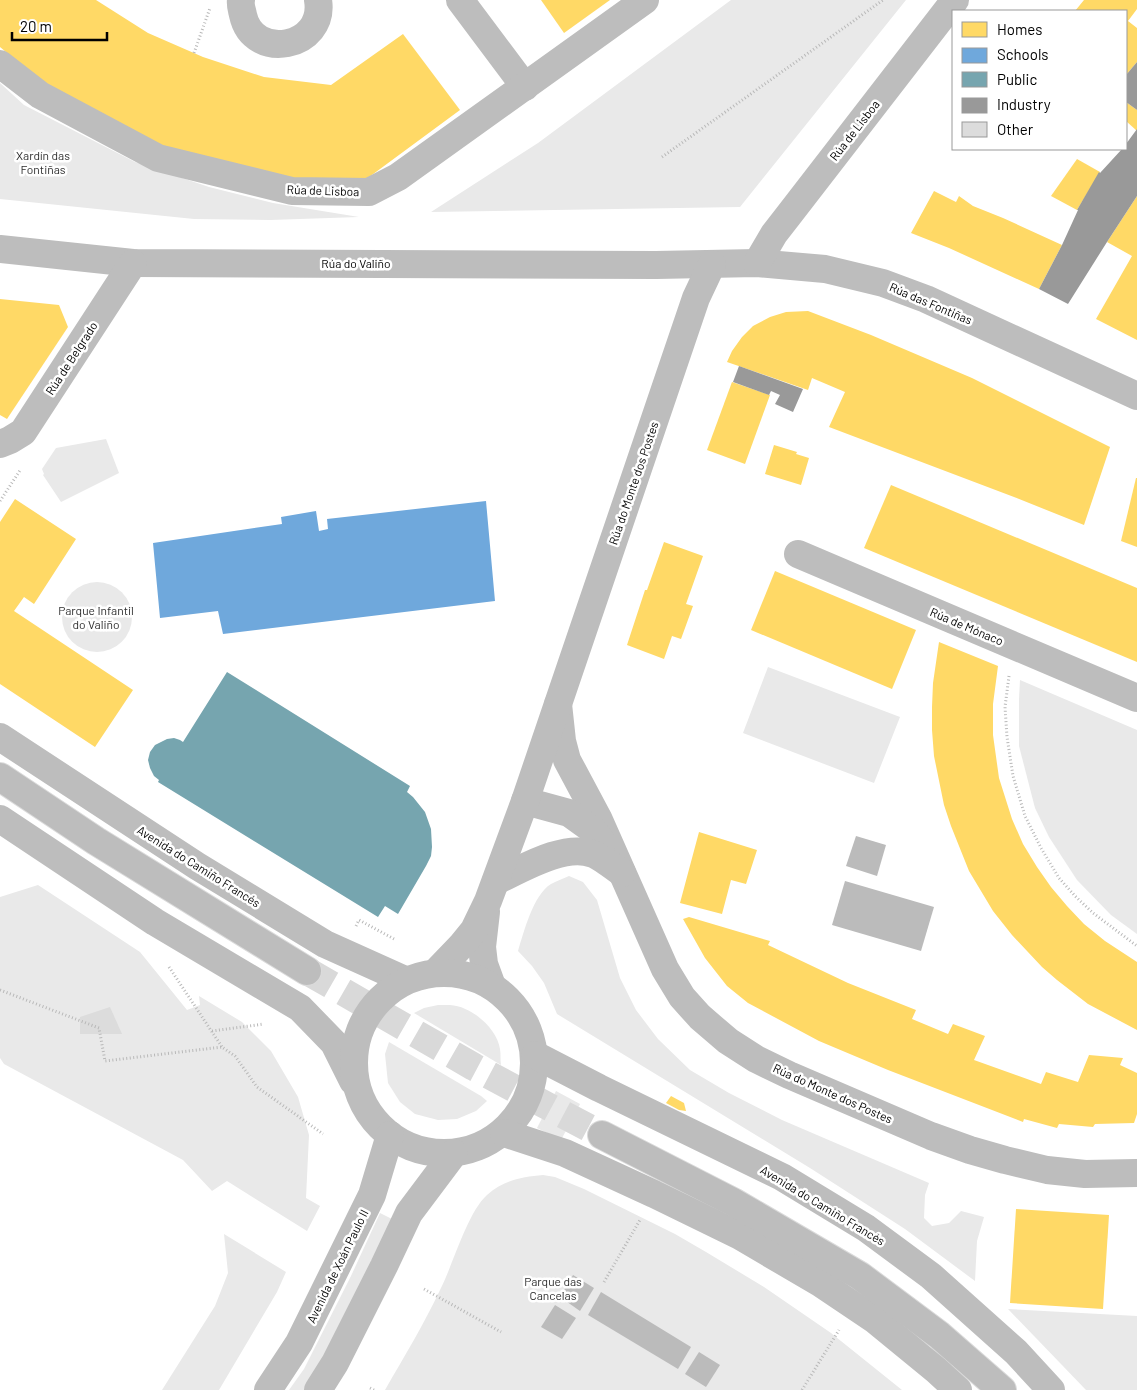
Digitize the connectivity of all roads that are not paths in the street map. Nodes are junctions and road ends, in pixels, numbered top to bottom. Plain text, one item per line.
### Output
1 (241, 0) edge
2 (318, 0) edge
3 (460, 0) edge
4 (645, 0) edge
5 (955, 0) edge
6 (0, 64) edge
7 (525, 87) junction
8 (0, 249) edge
9 (133, 263) junction
10 (757, 263) junction
11 (712, 264) junction
12 (1137, 396) edge
13 (0, 444) edge
14 (798, 554) dead end
15 (1137, 698) edge
16 (558, 704) junction
17 (0, 737) edge
18 (0, 778) edge
19 (526, 801) junction
20 (0, 819) edge
21 (622, 874) junction
22 (492, 891) junction
23 (307, 971) tunnel mouth
24 (436, 972) junction
25 (405, 980) junction
26 (492, 986) junction
27 (535, 1055) junction
28 (360, 1096) junction
29 (504, 1133) junction
30 (390, 1135) junction
31 (602, 1135) tunnel mouth
32 (454, 1152) junction
33 (1137, 1173) edge
34 (268, 1390) edge
35 (318, 1390) edge
36 (958, 1390) edge
37 (1002, 1390) edge
38 (1051, 1390) edge

1 - 2 street
3 - 7 street
4 - 7 street, Rúa de Lisboa
5 - 10 street, Rúa de Lisboa
6 - 7 street, Rúa de Lisboa
8 - 9 street, Rúa do Valiño
9 - 11 street, Rúa do Valiño
9 - 13 street, Rúa de Belgrado
10 - 11 street, Rúa das Fontiñas
10 - 12 street, Rúa das Fontiñas
11 - 16 street, Rúa do Monte dos Postes
14 - 15 street, Rúa de Mónaco
16 - 19 street, Rúa do Monte dos Postes
16 - 21 street, Rúa do Monte dos Postes
17 - 25 street, Avenida do Camiño Francés
18 - 23 street
19 - 21 street, Rúa do Monte dos Postes
19 - 22 street, Rúa do Monte dos Postes
20 - 28 street
21 - 22 street
21 - 33 street, Rúa do Monte dos Postes
22 - 24 street, Rúa do Monte dos Postes
22 - 26 street, Rúa do Monte dos Postes
24 - 25 street
24 - 26 street
25 - 28 street
26 - 27 street
27 - 29 street
27 - 38 street, Avenida do Camiño Francés
28 - 30 street
29 - 32 street
29 - 36 street
30 - 32 street
30 - 34 street, Avenida de Xoán Paulo II
31 - 37 street
32 - 35 street

